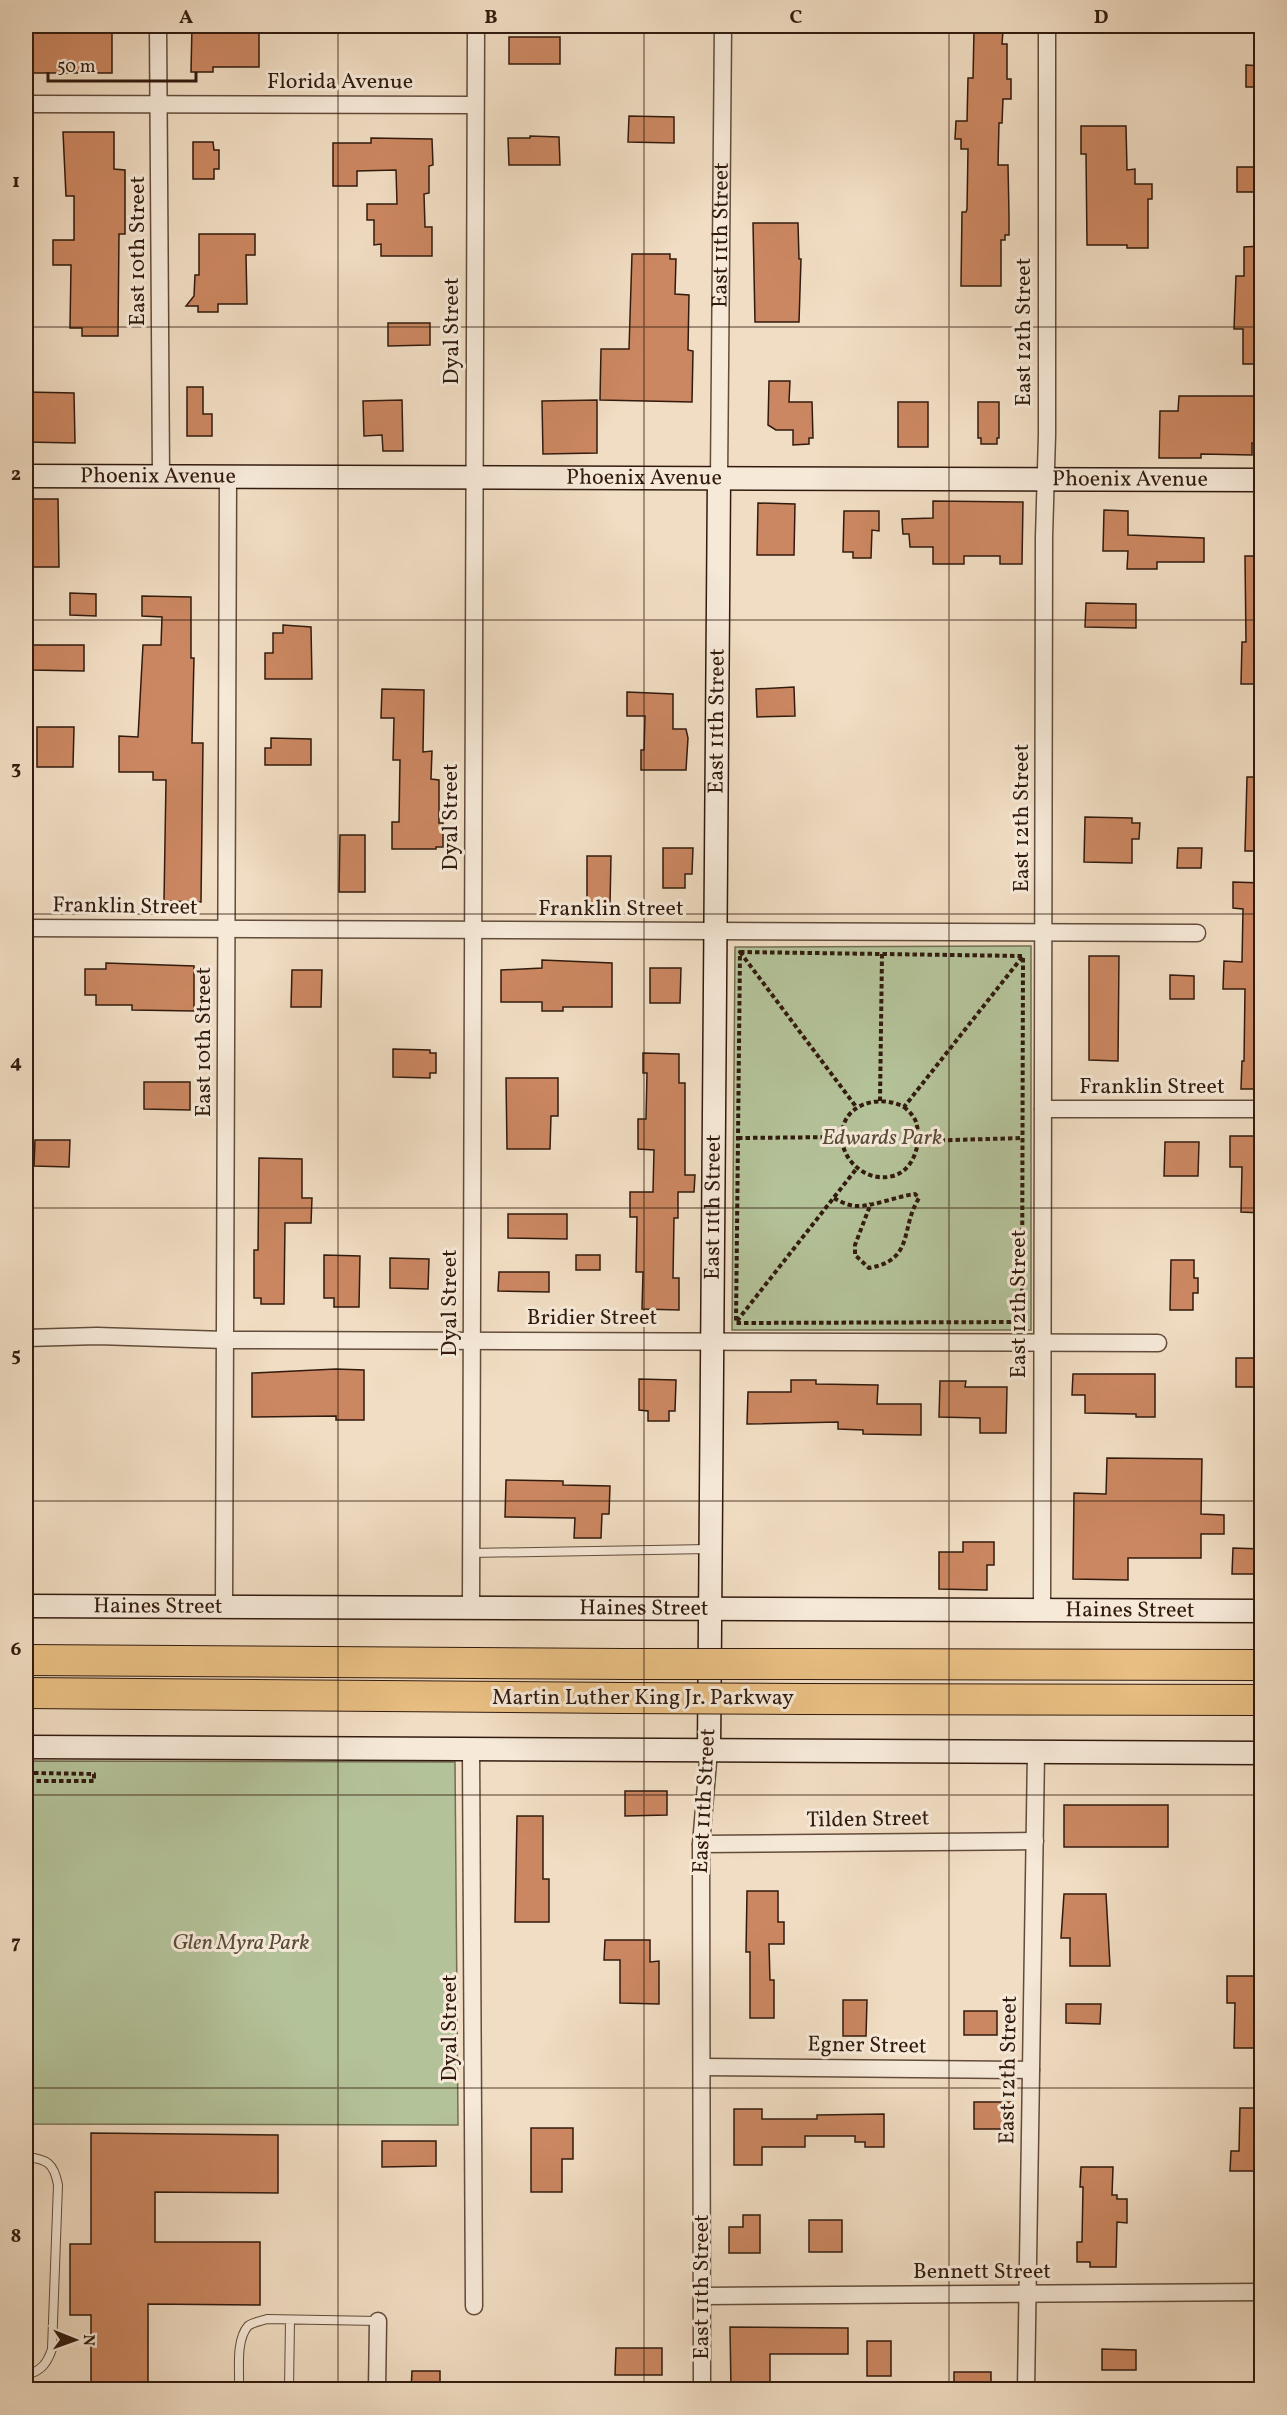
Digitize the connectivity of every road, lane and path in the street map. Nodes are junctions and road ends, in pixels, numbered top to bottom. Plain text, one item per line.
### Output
1 (158, 26) edge
2 (476, 26) edge
3 (723, 26) edge
4 (1047, 26) edge
5 (26, 104) edge
6 (159, 105) junction
7 (475, 105) junction
8 (26, 476) edge
9 (161, 477) junction
10 (228, 477) junction
11 (474, 477) junction
12 (719, 478) junction
13 (1045, 480) junction
14 (1262, 480) edge
15 (26, 928) edge
16 (228, 930) junction
17 (473, 931) junction
18 (716, 931) junction
19 (1044, 933) junction
20 (1197, 933) dead end
21 (1027, 951) dead end
22 (740, 952) junction
23 (882, 954) junction
24 (1023, 956) junction
25 (880, 1101) junction
26 (904, 1107) junction
27 (857, 1108) junction
28 (1043, 1109) junction
29 (1262, 1109) edge
30 (738, 1137) junction
31 (842, 1137) junction
32 (1023, 1138) junction
33 (918, 1141) junction
34 (857, 1168) junction
35 (834, 1198) junction
36 (871, 1203) junction
37 (736, 1323) junction
38 (26, 1338) edge
39 (225, 1340) junction
40 (472, 1340) junction
41 (712, 1341) junction
42 (1041, 1342) junction
43 (1158, 1343) dead end
44 (710, 1549) junction
45 (471, 1552) junction
46 (26, 1606) edge
47 (224, 1607) junction
48 (471, 1608) junction
49 (710, 1609) junction
50 (1042, 1610) junction
51 (1262, 1611) edge
52 (26, 1660) edge
53 (1262, 1665) edge
54 (26, 1693) edge
55 (79, 1694) junction
56 (26, 1699) edge
57 (1262, 1700) edge
58 (26, 1747) edge
59 (471, 1749) junction
60 (709, 1750) junction
61 (1036, 1752) junction
62 (1262, 1753) edge
63 (34, 1773) dead end
64 (36, 1781) dead end
65 (1035, 1841) junction
66 (701, 1844) junction
67 (702, 2067) junction
68 (1031, 2070) junction
69 (26, 2157) edge
70 (1262, 2292) edge
71 (1027, 2295) junction
72 (703, 2296) junction
73 (474, 2306) dead end
74 (290, 2320) junction
75 (378, 2321) joint
76 (26, 2375) edge
77 (239, 2390) edge
78 (289, 2390) edge
79 (377, 2390) edge
80 (702, 2390) edge
81 (1026, 2390) edge

1 - 6 street, East 10th Street
2 - 7 street, Dyal Street
3 - 12 street, East 11th Street
4 - 13 street, East 12th Street
5 - 6 street, Florida Avenue
6 - 7 street, Florida Avenue
6 - 9 street, East 10th Street
7 - 11 street, Dyal Street
8 - 9 street, Phoenix Avenue
9 - 10 street, Phoenix Avenue
10 - 11 street, Phoenix Avenue
10 - 16 street, East 10th Street
11 - 12 street, Phoenix Avenue
11 - 17 street, Dyal Street
12 - 13 street, Phoenix Avenue
12 - 18 street, East 11th Street
13 - 14 street, Phoenix Avenue
13 - 19 street, East 12th Street
15 - 16 street, Franklin Street
16 - 17 street, Franklin Street
16 - 39 street, East 10th Street
17 - 18 street, Franklin Street
17 - 40 street, Dyal Street
18 - 19 street, Franklin Street
18 - 41 street, East 11th Street
19 - 20 street, Franklin Street
19 - 28 street, East 12th Street
21 - 24 path
22 - 23 path
22 - 27 path
22 - 30 path
23 - 24 path
23 - 25 path
24 - 26 path
24 - 32 path
25 - 26 path
25 - 27 path
26 - 33 path
27 - 31 path
28 - 29 street, Franklin Street
28 - 42 street, East 12th Street
30 - 31 path
30 - 37 path
31 - 34 path
32 - 33 path
32 - 37 path
33 - 34 path
34 - 35 path
35 - 36 path
35 - 37 path
36 - 36 path
38 - 39 street, Bridier Street
39 - 40 street, Bridier Street
39 - 47 street, East 10th Street
40 - 41 street, Bridier Street
40 - 45 street, Dyal Street
41 - 42 street, Bridier Street
41 - 44 street, East 11th Street
42 - 43 street, Bridier Street
42 - 50 street, East 12th Street
44 - 45 lane
44 - 49 street, East 11th Street
45 - 48 street, Dyal Street
46 - 47 street, Haines Street
47 - 48 street, Haines Street
48 - 49 street, Haines Street
49 - 50 street, Haines Street
49 - 60 street, East 11th Street
50 - 51 street, Haines Street
52 - 53 highway, Martin Luther King Jr. Parkway, bridge
54 - 55 highway, Martin Luther King Jr. Parkway
55 - 56 highway
55 - 57 highway, Martin Luther King Jr. Parkway, bridge
58 - 59 street
59 - 60 street
59 - 73 street, Dyal Street
60 - 61 street
60 - 66 street, East 11th Street
61 - 62 street
61 - 65 street, East 12th Street
63 - 64 path
65 - 66 street, Tilden Street
65 - 68 street, East 12th Street
66 - 67 street, East 11th Street
67 - 68 street, Egner Street
67 - 72 street, East 11th Street
68 - 71 street, East 12th Street
69 - 76 lane
70 - 71 street, Bennett Street
71 - 72 street, Bennett Street
71 - 81 street, East 12th Street
72 - 80 street, East 11th Street
74 - 75 lane
74 - 77 lane
74 - 78 lane
75 - 79 street

